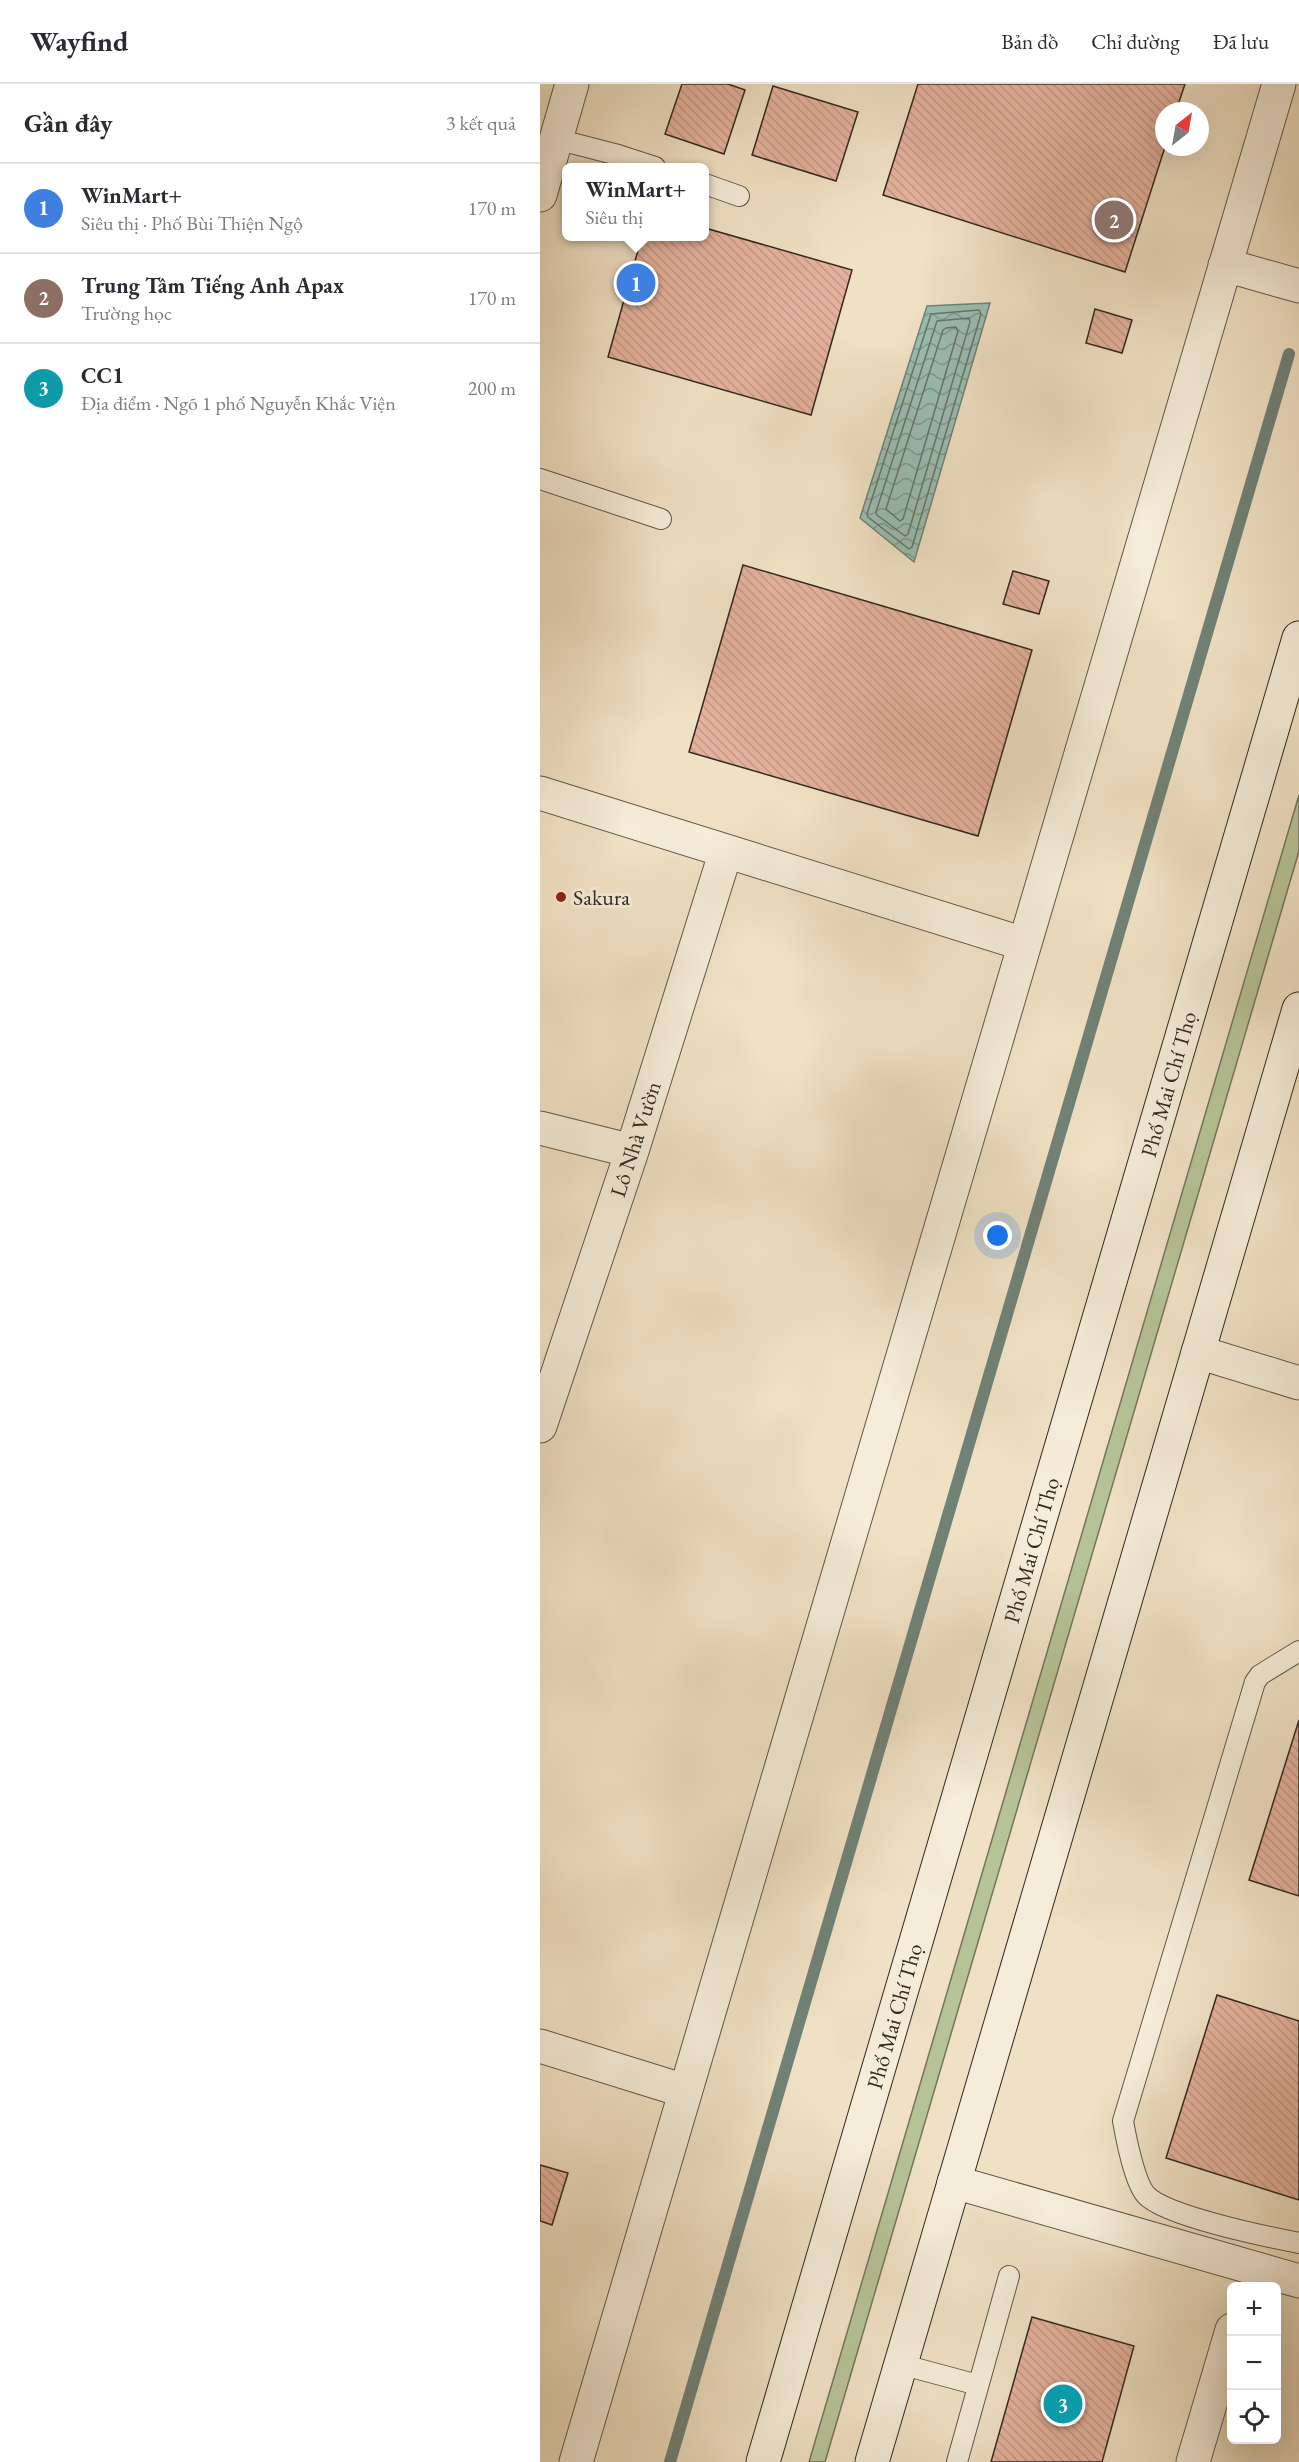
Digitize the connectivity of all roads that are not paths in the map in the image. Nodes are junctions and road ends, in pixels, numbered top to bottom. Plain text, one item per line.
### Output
1 (572, 84) edge
2 (1279, 84) edge
3 (555, 139) junction
4 (641, 163) edge
5 (709, 185) edge
6 (540, 195) edge
7 (739, 196) dead end
8 (1225, 265) junction
9 (1299, 286) edge
10 (540, 479) edge
11 (661, 519) dead end
12 (1299, 638) edge
13 (540, 793) edge
14 (726, 851) junction
15 (1024, 944) junction
16 (1299, 1009) edge
17 (540, 1128) edge
18 (632, 1150) junction
19 (1198, 1352) junction
20 (1299, 1383) edge
21 (540, 1426) edge
22 (1299, 1651) edge
23 (540, 2046) edge
24 (685, 2091) junction
25 (954, 2182) junction
26 (1299, 2242) edge
27 (1009, 2276) dead end
28 (1247, 2276) edge
29 (1299, 2281) edge
30 (1230, 2336) edge
31 (900, 2364) junction
32 (978, 2385) junction
33 (576, 2462) edge
34 (763, 2462) edge
35 (872, 2462) edge
36 (957, 2462) edge
37 (1193, 2462) edge

1 - 3 street
2 - 8 street
3 - 4 lane
3 - 6 street
5 - 7 lane
8 - 9 street
8 - 15 street
10 - 11 lane
12 - 34 street, Phố Mai Chí Thọ
13 - 14 street
14 - 15 street
14 - 18 street, Lô Nhà Vườn
15 - 24 street
16 - 19 street
17 - 18 street
18 - 21 street, Lô Nhà Vườn
19 - 20 street
19 - 25 street
22 - 26 lane
23 - 24 street
24 - 33 street
25 - 28 street
25 - 31 street
27 - 32 lane
28 - 29 street
30 - 37 street
31 - 32 lane
31 - 35 street
32 - 36 lane

